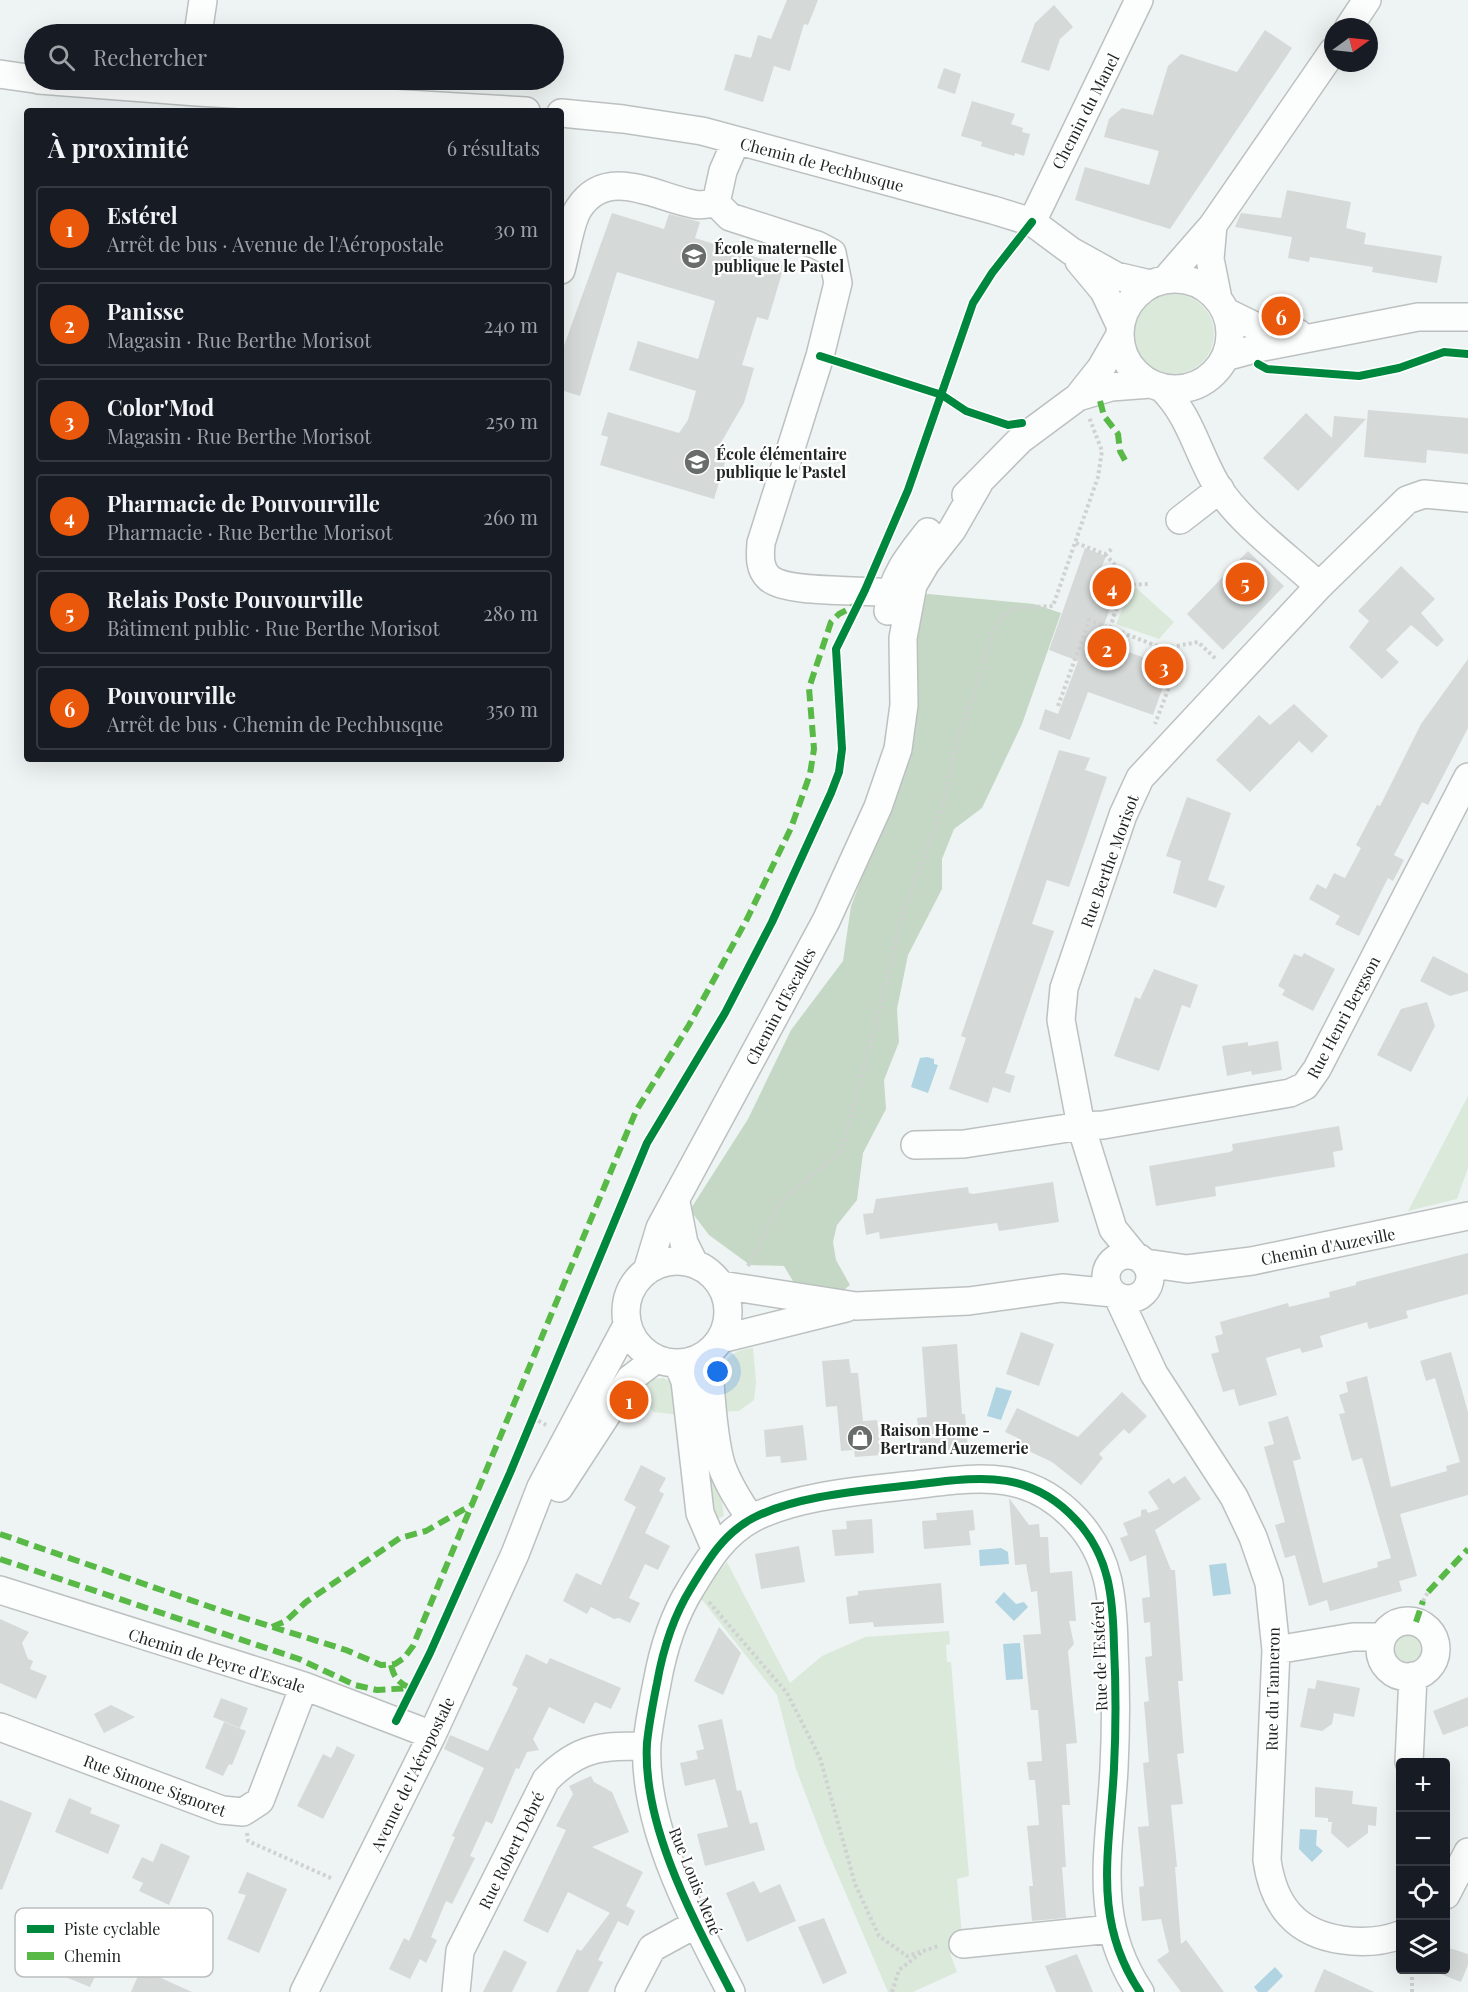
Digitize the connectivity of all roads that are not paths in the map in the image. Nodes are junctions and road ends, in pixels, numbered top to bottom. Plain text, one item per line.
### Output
1 (203, 0) edge
2 (1139, 0) edge
3 (1367, 0) edge
4 (1355, 18) edge
5 (199, 24) edge
6 (1324, 64) edge
7 (0, 74) edge
8 (24, 77) edge
9 (250, 90) edge
10 (487, 108) edge
11 (564, 113) edge
12 (736, 141) junction
13 (716, 203) junction
14 (1032, 222) junction
15 (1213, 225) junction
16 (1071, 251) junction
17 (564, 259) edge
18 (1158, 282) junction
19 (1222, 306) junction
20 (1468, 317) edge
21 (1120, 330) junction
22 (1317, 336) junction
23 (1217, 367) junction
24 (1156, 386) junction
25 (1081, 403) junction
26 (1204, 458) junction
27 (1220, 489) junction
28 (1468, 498) edge
29 (1180, 520) dead end
30 (1319, 586) junction
31 (897, 604) junction
32 (1468, 777) edge
33 (1082, 1126) junction
34 (915, 1145) dead end
35 (676, 1202) junction
36 (1468, 1216) edge
37 (694, 1263) junction
38 (647, 1271) junction
39 (1128, 1277) junction
40 (721, 1285) junction
41 (856, 1306) junction
42 (627, 1325) junction
43 (715, 1345) junction
44 (667, 1362) junction
45 (751, 1519) junction
46 (715, 1548) junction
47 (515, 1554) junction
48 (0, 1590) edge
49 (1382, 1637) junction
50 (1276, 1650) junction
51 (1413, 1676) junction
52 (304, 1686) junction
53 (0, 1727) edge
54 (432, 1735) junction
55 (647, 1746) junction
56 (1409, 1758) edge
57 (1468, 1852) edge
58 (1450, 1887) edge
59 (696, 1924) junction
60 (1111, 1929) junction
61 (1396, 1936) edge
62 (963, 1944) road end
63 (304, 1992) edge
64 (456, 1992) edge
65 (629, 1992) edge
66 (730, 1992) edge
67 (1140, 1992) edge

1 - 5 street
2 - 14 street, Chemin du Manel
3 - 4 street
6 - 15 street
7 - 8 street
9 - 10 street
11 - 12 street, Chemin de Pechbusque
12 - 13 street
12 - 14 street, Chemin de Pechbusque
13 - 17 street
13 - 31 street
14 - 16 street, Chemin de Pechbusque
15 - 18 street
15 - 19 street
16 - 18 street, Chemin de Pechbusque
16 - 21 street, Chemin de Pechbusque
18 - 19 street
18 - 21 street
19 - 22 street
19 - 23 street
20 - 22 street
21 - 24 street
21 - 25 street, Chemin d'Escalles
22 - 23 street
23 - 24 street
23 - 26 street
24 - 25 street, Chemin d'Escalles
24 - 26 street
25 - 31 street, Chemin d'Escalles
26 - 27 street
27 - 29 street
27 - 30 street
28 - 30 street
30 - 33 street, Rue Berthe Morisot
31 - 35 street, Chemin d'Escalles
32 - 33 street, Rue Henri Bergson
33 - 34 street
33 - 39 street, Rue Berthe Morisot
35 - 37 street
35 - 38 street, Chemin d'Escalles
36 - 39 street, Chemin d'Auzeville
37 - 38 street
37 - 40 street
38 - 42 street
39 - 41 street, Chemin d'Auzeville
39 - 50 street, Rue du Tanneron
40 - 41 street, Chemin d'Auzeville
40 - 43 street
41 - 43 street, Chemin d'Auzeville
42 - 44 street
42 - 47 street, Avenue de l'Aéropostale
43 - 44 street
43 - 45 street
44 - 46 street
44 - 47 street, Avenue de l'Aéropostale
45 - 46 street, Rue Louis Mené
45 - 60 street, Rue de l'Estérel
46 - 55 street, Rue Louis Mené
47 - 54 street, Avenue de l'Aéropostale
48 - 52 street, Chemin de Peyre d'Escale
49 - 50 street
49 - 51 street
49 - 51 street
50 - 61 street, Rue du Tanneron
51 - 56 street
52 - 53 street, Rue Simone Signoret
52 - 54 street, Chemin de Peyre d'Escale
54 - 63 street, Avenue de l'Aéropostale
55 - 59 street, Rue Louis Mené
55 - 64 street, Rue Robert Debré
57 - 58 street
59 - 65 street
59 - 66 street, Rue Louis Mené
60 - 62 street
60 - 67 street, Rue de l'Estérel

